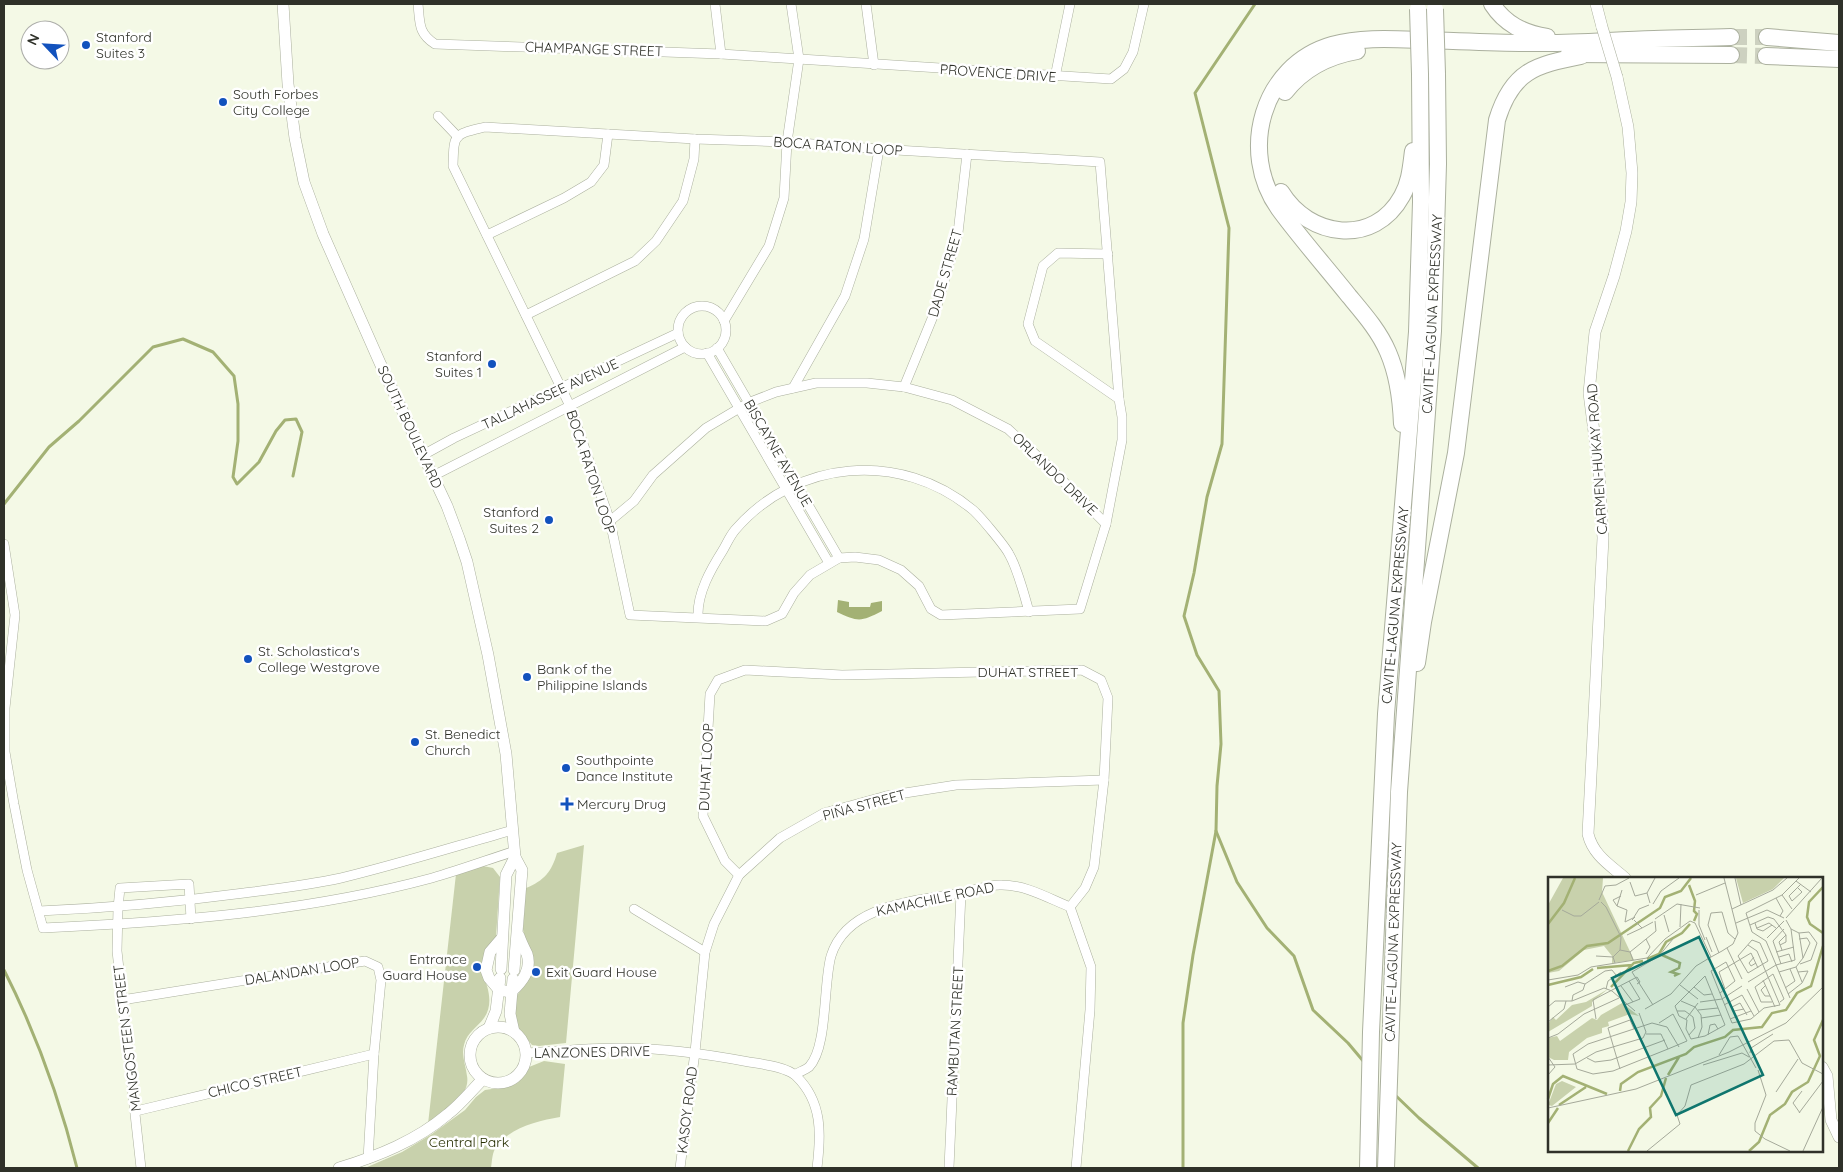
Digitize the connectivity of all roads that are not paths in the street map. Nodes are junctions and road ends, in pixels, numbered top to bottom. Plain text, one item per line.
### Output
1 (283, 4) edge
2 (418, 4) edge
3 (715, 4) edge
4 (791, 4) edge
5 (866, 4) edge
6 (1070, 4) edge
7 (1144, 4) edge
8 (1492, 4) edge
9 (1596, 4) edge
10 (1418, 6) edge
11 (1435, 6) edge
12 (1731, 37) tunnel mouth
13 (1767, 37) tunnel mouth
14 (1839, 43) edge
15 (1589, 49) junction
16 (721, 54) junction
17 (1731, 55) tunnel mouth
18 (1766, 56) tunnel mouth
19 (1839, 58) edge
20 (799, 59) junction
21 (874, 65) junction
22 (1420, 74) junction
23 (1056, 77) junction
24 (438, 116) dead end
25 (608, 134) junction
26 (458, 137) junction
27 (695, 139) junction
28 (787, 142) junction
29 (879, 149) junction
30 (968, 154) junction
31 (487, 235) junction
32 (1108, 254) junction
33 (526, 315) junction
34 (724, 321) junction
35 (678, 333) junction
36 (685, 346) junction
37 (717, 348) junction
38 (707, 353) junction
39 (904, 387) junction
40 (793, 388) junction
41 (562, 389) junction
42 (1119, 399) junction
43 (748, 403) junction
44 (570, 406) junction
45 (739, 408) junction
46 (423, 455) junction
47 (433, 476) junction
48 (796, 485) junction
49 (786, 490) junction
50 (1404, 496) junction
51 (610, 521) junction
52 (1106, 524) junction
53 (4, 544) edge
54 (839, 558) junction
55 (829, 563) junction
56 (1029, 612) junction
57 (698, 617) junction
58 (1410, 624) joint
59 (718, 680) joint
60 (1386, 714) joint
61 (1404, 717) junction
62 (1104, 780) junction
63 (513, 830) junction
64 (515, 854) junction
65 (739, 875) junction
66 (1624, 877) edge
67 (962, 893) junction
68 (190, 901) junction
69 (1070, 907) junction
70 (118, 908) junction
71 (634, 909) dead end
72 (40, 911) junction
73 (191, 919) junction
74 (118, 925) junction
75 (518, 930) junction
76 (502, 938) junction
77 (705, 952) junction
78 (499, 990) junction
79 (511, 992) junction
80 (122, 1000) junction
81 (489, 1028) junction
82 (514, 1032) junction
83 (695, 1052) junction
84 (526, 1053) junction
85 (374, 1054) junction
86 (1823, 1069) edge
87 (796, 1074) junction
88 (483, 1078) junction
89 (136, 1110) junction
90 (1839, 1137) edge
91 (368, 1160) junction
92 (141, 1168) edge
93 (338, 1168) edge
94 (680, 1168) edge
95 (817, 1168) edge
96 (949, 1168) edge
97 (1076, 1168) edge
98 (1368, 1168) edge
99 (1386, 1168) edge

1 - 46 street, SOUTH BOULEVARD
2 - 16 street, CHAMPANGE STREET
3 - 16 street
4 - 20 street
5 - 21 street
6 - 23 street
7 - 23 street, PROVENCE DRIVE
8 - 15 highway
9 - 66 street, CARMEN-HUKAY ROAD, bridge
10 - 22 highway, CAVITE–LAGUNA EXPRESSWAY, bridge
11 - 58 highway, CAVITE–LAGUNA EXPRESSWAY, bridge
12 - 15 highway
13 - 14 highway
15 - 17 highway
15 - 22 highway
15 - 50 highway
15 - 61 highway
16 - 20 street, CHAMPANGE STREET
18 - 19 highway
20 - 21 street, PROVENCE DRIVE
20 - 28 street
21 - 23 street, PROVENCE DRIVE
22 - 50 highway, CAVITE–LAGUNA EXPRESSWAY
24 - 26 street
25 - 26 street, BOCA RATON LOOP
25 - 27 street, BOCA RATON LOOP
25 - 31 street
26 - 31 street, BOCA RATON LOOP
27 - 28 street, BOCA RATON LOOP
27 - 33 street
28 - 29 street, BOCA RATON LOOP
28 - 34 street
29 - 30 street, BOCA RATON LOOP
29 - 40 street
30 - 32 street, BOCA RATON LOOP
30 - 39 street, DADE STREET
31 - 33 street, BOCA RATON LOOP
32 - 42 street, BOCA RATON LOOP
32 - 42 street
33 - 41 street, BOCA RATON LOOP
34 - 35 street
34 - 37 street
35 - 36 street
35 - 41 street, TALLAHASSEE AVENUE
36 - 38 street
36 - 44 street, TALLAHASSEE AVENUE
37 - 38 street
37 - 43 street, BISCAYNE AVENUE
38 - 45 street, BISCAYNE AVENUE
39 - 40 street, ORLANDO DRIVE
39 - 52 street, ORLANDO DRIVE
40 - 43 street, ORLANDO DRIVE
41 - 44 street, BOCA RATON LOOP
41 - 46 street, TALLAHASSEE AVENUE
42 - 52 street, BOCA RATON LOOP
43 - 45 street, ORLANDO DRIVE
43 - 48 street, BISCAYNE AVENUE
44 - 47 street, TALLAHASSEE AVENUE
44 - 51 street, BOCA RATON LOOP
45 - 49 street, BISCAYNE AVENUE
45 - 51 street, ORLANDO DRIVE
46 - 47 street, SOUTH BOULEVARD
47 - 63 street, SOUTH BOULEVARD
48 - 49 street
48 - 54 street, BISCAYNE AVENUE
48 - 56 street
49 - 55 street, BISCAYNE AVENUE
49 - 57 street
50 - 60 highway, CAVITE-LAGUNA EXPRESSWAY
51 - 57 street, BOCA RATON LOOP
52 - 56 street, BOCA RATON LOOP
53 - 72 street
54 - 55 street, BOCA RATON LOOP
54 - 56 street, BOCA RATON LOOP
55 - 57 street, BOCA RATON LOOP
58 - 61 highway, CAVITE-LAGUNA EXPRESSWAY
59 - 62 street, DUHAT STREET
59 - 65 street, DUHAT LOOP
60 - 98 highway, CAVITE–LAGUNA EXPRESSWAY
61 - 99 highway, CAVITE–LAGUNA EXPRESSWAY
62 - 65 street, PIÑA STREET
62 - 69 street, DUHAT STREET
63 - 64 street, SOUTH BOULEVARD
63 - 68 street
64 - 73 street
64 - 75 street, SOUTH BOULEVARD
64 - 76 street, SOUTH BOULEVARD
65 - 77 street, PIÑA STREET
67 - 69 street, KAMACHILE ROAD
67 - 87 street, KAMACHILE ROAD
67 - 96 street, RAMBUTAN STREET
68 - 70 street
68 - 70 street, MANGOSTEEN STREET
68 - 73 street
69 - 97 street
70 - 72 street
70 - 74 street, MANGOSTEEN STREET
71 - 77 street
72 - 74 street
73 - 74 street
74 - 80 street, MANGOSTEEN STREET
75 - 79 street, SOUTH BOULEVARD
75 - 79 street, SOUTH BOULEVARD
76 - 78 street, SOUTH BOULEVARD
76 - 78 street
77 - 83 street, PIÑA STREET
78 - 79 street
78 - 81 street, SOUTH BOULEVARD
79 - 82 street, SOUTH BOULEVARD
80 - 85 street, DALANDAN LOOP
80 - 89 street, MANGOSTEEN STREET
81 - 82 street
81 - 88 street
82 - 84 street
83 - 84 street, LANZONES DRIVE
83 - 87 street, LANZONES DRIVE
83 - 94 street, KASOY ROAD
84 - 88 street
85 - 89 street, CHICO STREET
85 - 91 street, DALANDAN LOOP
86 - 90 street
87 - 95 street
88 - 91 street
89 - 92 street, MANGOSTEEN STREET
91 - 93 street

